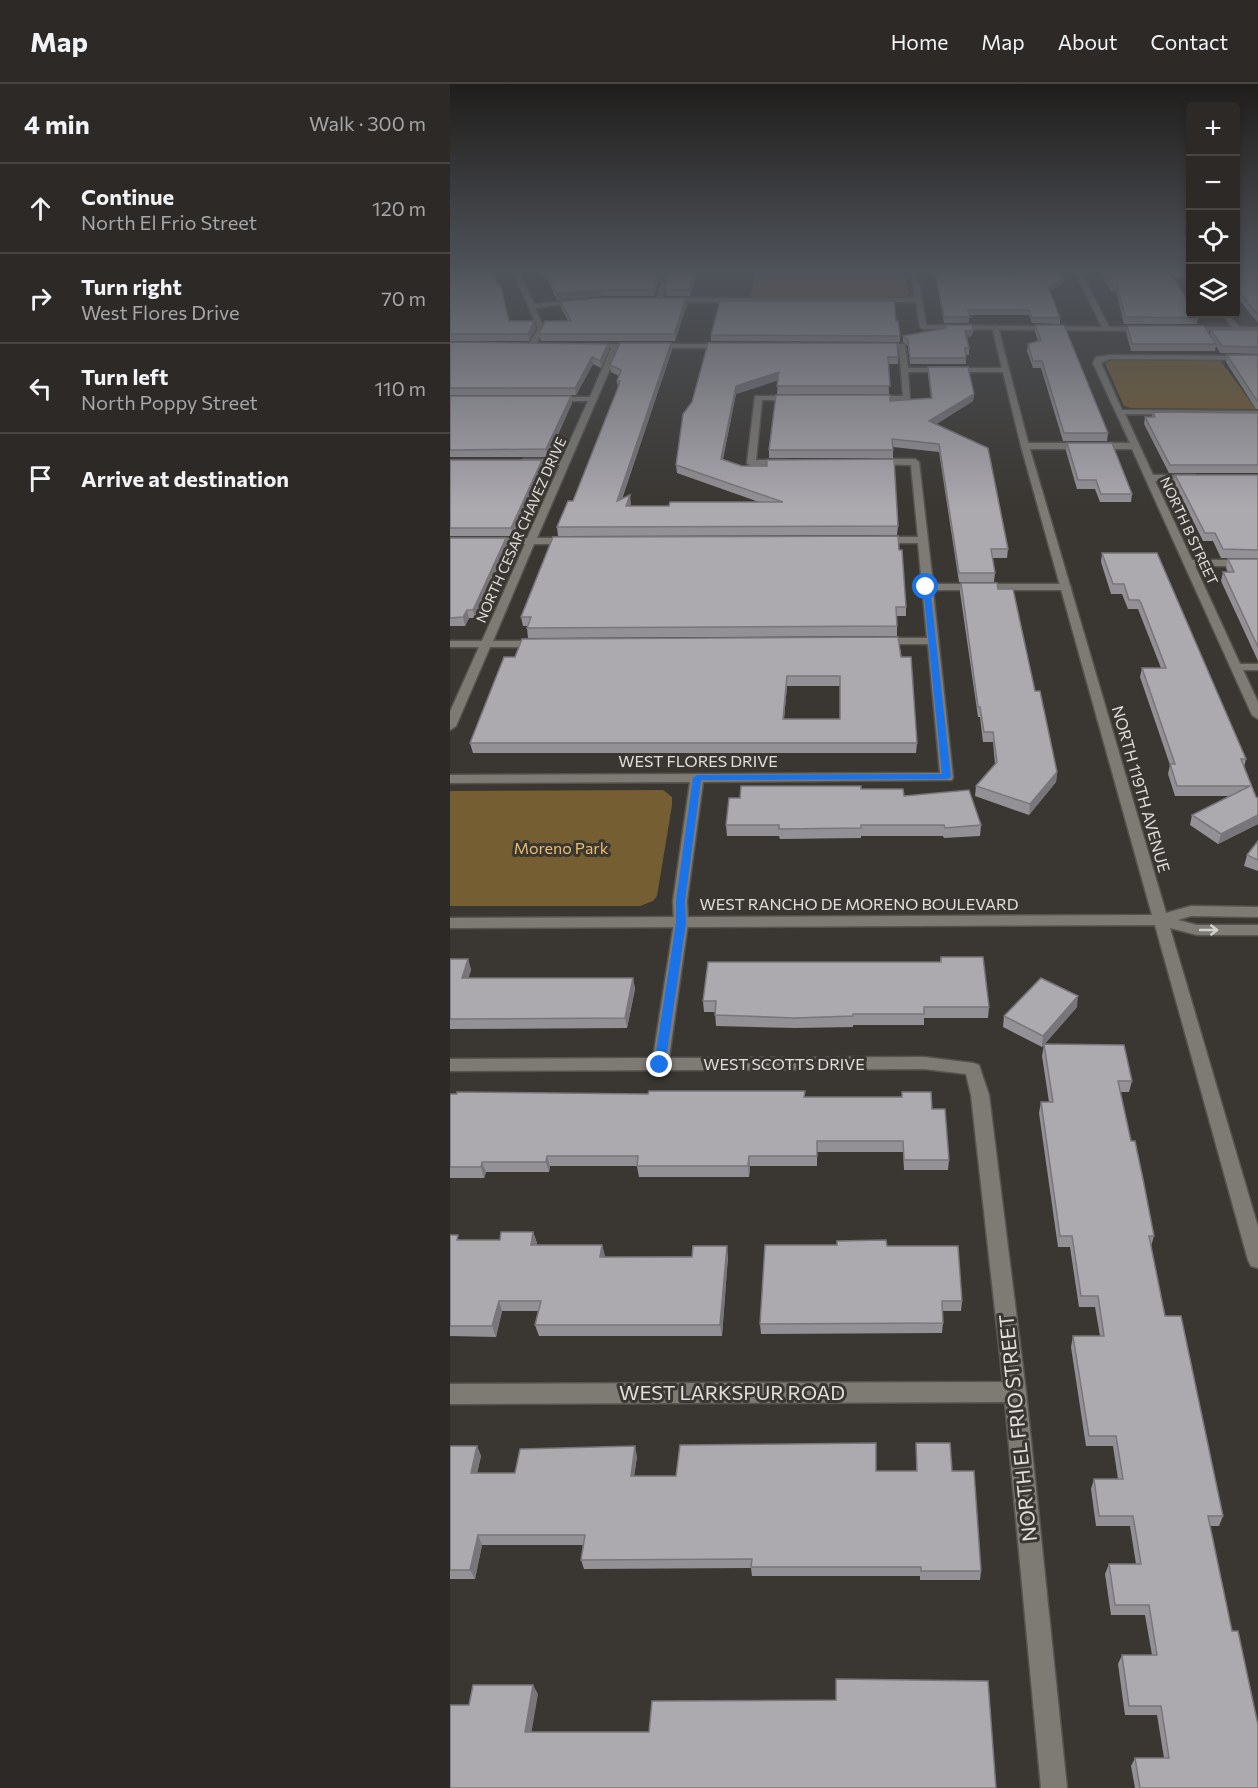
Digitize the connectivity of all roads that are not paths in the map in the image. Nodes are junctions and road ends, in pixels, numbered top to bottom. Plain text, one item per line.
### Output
1 (614, 350) edge
2 (902, 350) edge
3 (1000, 350) edge
4 (1258, 358) edge
5 (904, 370) junction
6 (1005, 370) junction
7 (804, 398) edge
8 (861, 398) edge
9 (537, 399) edge
10 (593, 399) junction
11 (1120, 412) junction
12 (1258, 412) edge
13 (1025, 446) junction
14 (1135, 446) junction
15 (519, 462) edge
16 (566, 462) junction
17 (868, 462) edge
18 (798, 463) edge
19 (1150, 478) junction
20 (1204, 478) edge
21 (863, 540) edge
22 (922, 540) junction
23 (450, 541) edge
24 (531, 541) junction
25 (578, 541) edge
26 (1189, 563) junction
27 (1258, 563) edge
28 (1066, 586) junction
29 (926, 587) junction
30 (932, 641) junction
31 (861, 642) edge
32 (450, 644) edge
33 (486, 644) junction
34 (556, 644) edge
35 (1236, 667) junction
36 (1258, 667) edge
37 (1258, 715) edge
38 (450, 726) edge
39 (697, 778) junction
40 (450, 779) edge
41 (1258, 912) edge
42 (1161, 920) junction
43 (450, 923) edge
44 (681, 923) junction
45 (1258, 930) edge
46 (450, 1065) edge
47 (660, 1065) junction
48 (973, 1069) joint
49 (1258, 1260) edge
50 (1015, 1392) junction
51 (450, 1394) edge
52 (1054, 1788) edge

1 - 10 street, NORTH CESAR CHAVEZ DRIVE
2 - 5 street
3 - 6 street, NORTH 119TH AVENUE
4 - 11 street, NORTH B STREET
5 - 6 street
5 - 8 street
6 - 13 street, NORTH 119TH AVENUE
7 - 18 street
9 - 10 street
10 - 16 street, NORTH CESAR CHAVEZ DRIVE
11 - 12 street
11 - 14 street, NORTH B STREET
13 - 14 street
13 - 28 street, NORTH 119TH AVENUE
14 - 19 street, NORTH B STREET
15 - 16 street
16 - 24 street, NORTH CESAR CHAVEZ DRIVE
17 - 22 street
19 - 20 street
19 - 26 street, NORTH B STREET
21 - 22 street
22 - 29 street
23 - 24 street
24 - 25 street
24 - 33 street, NORTH CESAR CHAVEZ DRIVE
26 - 27 street
26 - 35 street, NORTH B STREET
28 - 29 street
28 - 42 street, NORTH 119TH AVENUE
29 - 30 street
30 - 31 street
30 - 39 street, WEST FLORES DRIVE
32 - 33 street
33 - 34 street
33 - 38 street, NORTH CESAR CHAVEZ DRIVE
35 - 36 street
35 - 37 street, NORTH B STREET
39 - 40 street, WEST FLORES DRIVE
39 - 44 street
41 - 42 street, WEST RANCHO DE MORENO BOULEVARD
42 - 44 street, WEST RANCHO DE MORENO BOULEVARD
42 -> 45 street, WEST RANCHO DE MORENO BOULEVARD
42 - 49 street, NORTH 119TH AVENUE
43 - 44 street, WEST RANCHO DE MORENO BOULEVARD
44 - 47 street
46 - 47 street, WEST SCOTTS DRIVE
47 - 48 street, WEST SCOTTS DRIVE
48 - 50 street, NORTH EL FRIO STREET
50 - 51 street, WEST LARKSPUR ROAD
50 - 52 street, NORTH EL FRIO STREET

